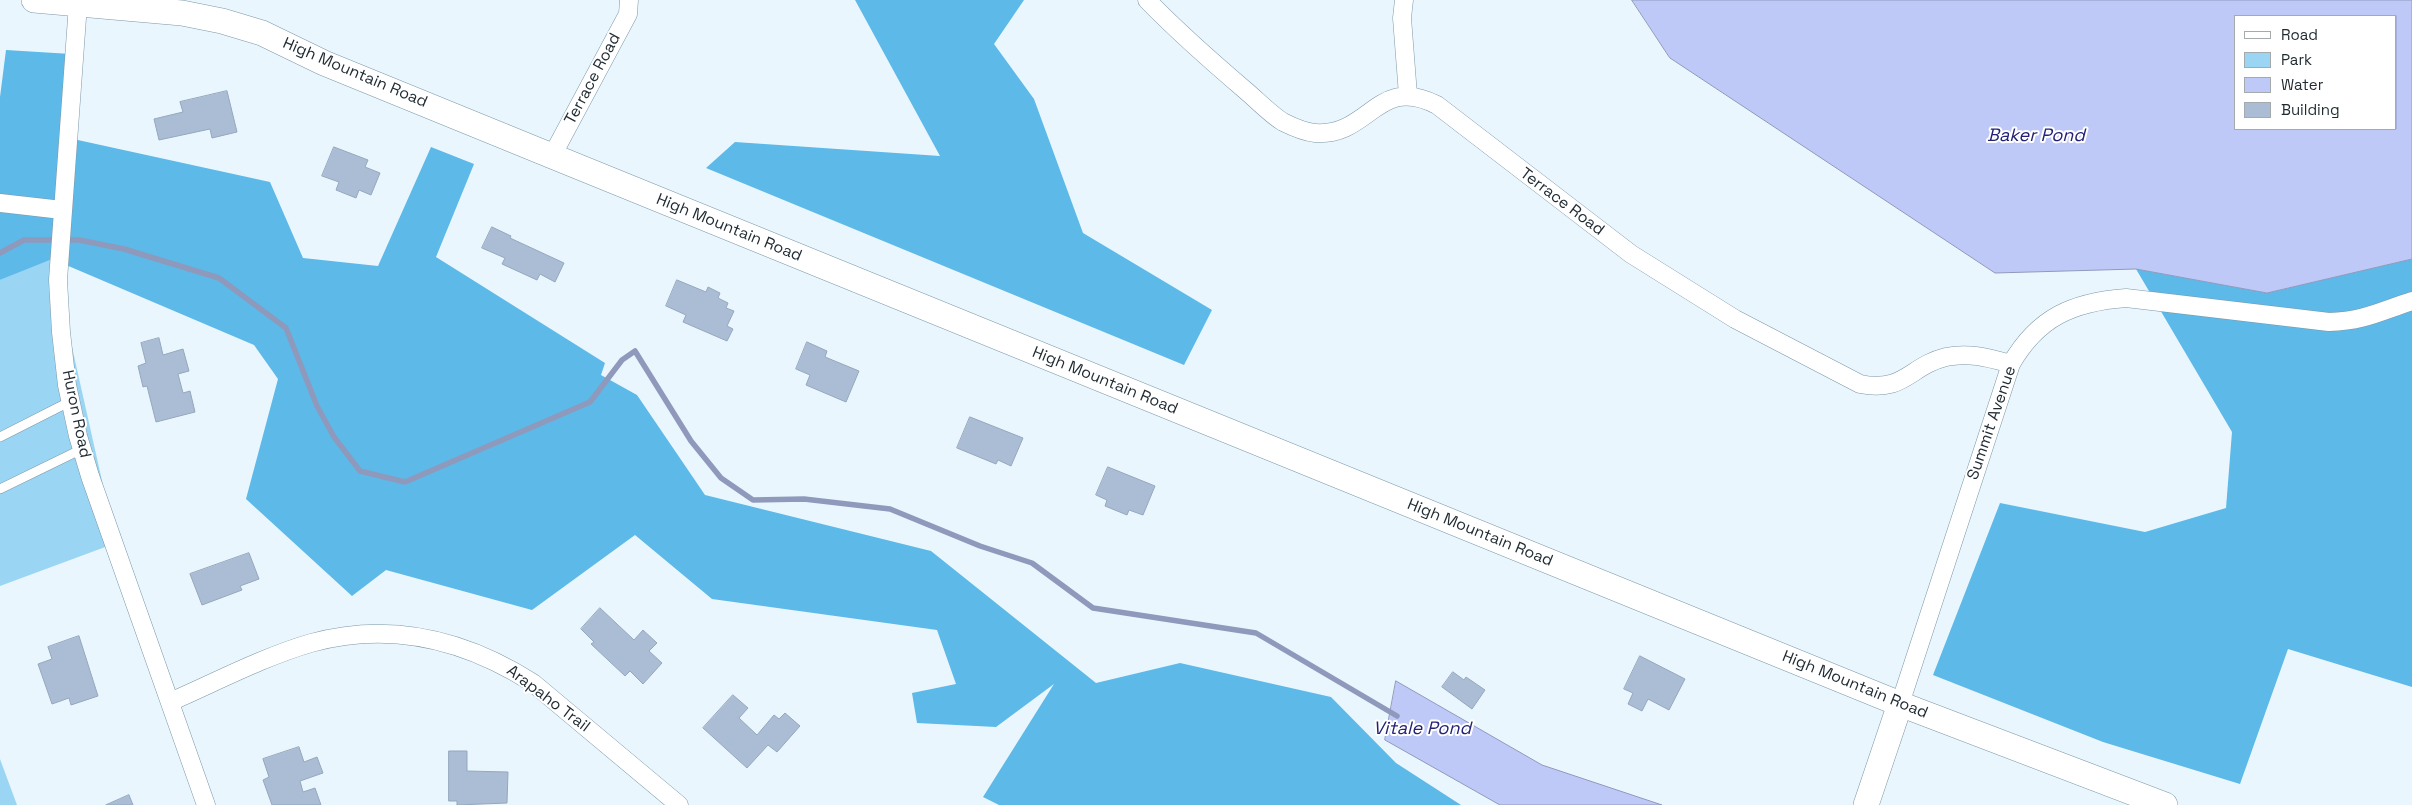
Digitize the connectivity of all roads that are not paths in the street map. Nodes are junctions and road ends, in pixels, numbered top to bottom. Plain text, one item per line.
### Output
1 (34, 0) edge
2 (629, 0) edge
3 (1147, 0) edge
4 (1404, 0) edge
5 (78, 4) junction
6 (1408, 95) junction
7 (552, 156) junction
8 (0, 203) edge
9 (62, 210) junction
10 (2412, 301) edge
11 (2011, 364) junction
12 (71, 401) junction
13 (0, 437) edge
14 (82, 449) junction
15 (0, 489) edge
16 (170, 702) junction
17 (1900, 704) junction
18 (206, 805) edge
19 (679, 805) edge
20 (1866, 805) edge
21 (2165, 805) edge

1 - 5 main road, High Mountain Road
2 - 7 street, Terrace Road
3 - 6 street
4 - 6 street
5 - 7 main road, High Mountain Road
5 - 9 street, Huron Road
6 - 11 street, Terrace Road
7 - 17 main road, High Mountain Road
8 - 9 street
9 - 12 street, Huron Road
10 - 11 street, Summit Avenue
11 - 17 street, Summit Avenue
12 - 13 lane
12 - 14 street, Huron Road
14 - 15 lane
14 - 16 street, Huron Road
16 - 18 street, Huron Road
16 - 19 street, Arapaho Trail
17 - 20 main road, Summit Avenue
17 - 21 main road, High Mountain Road

